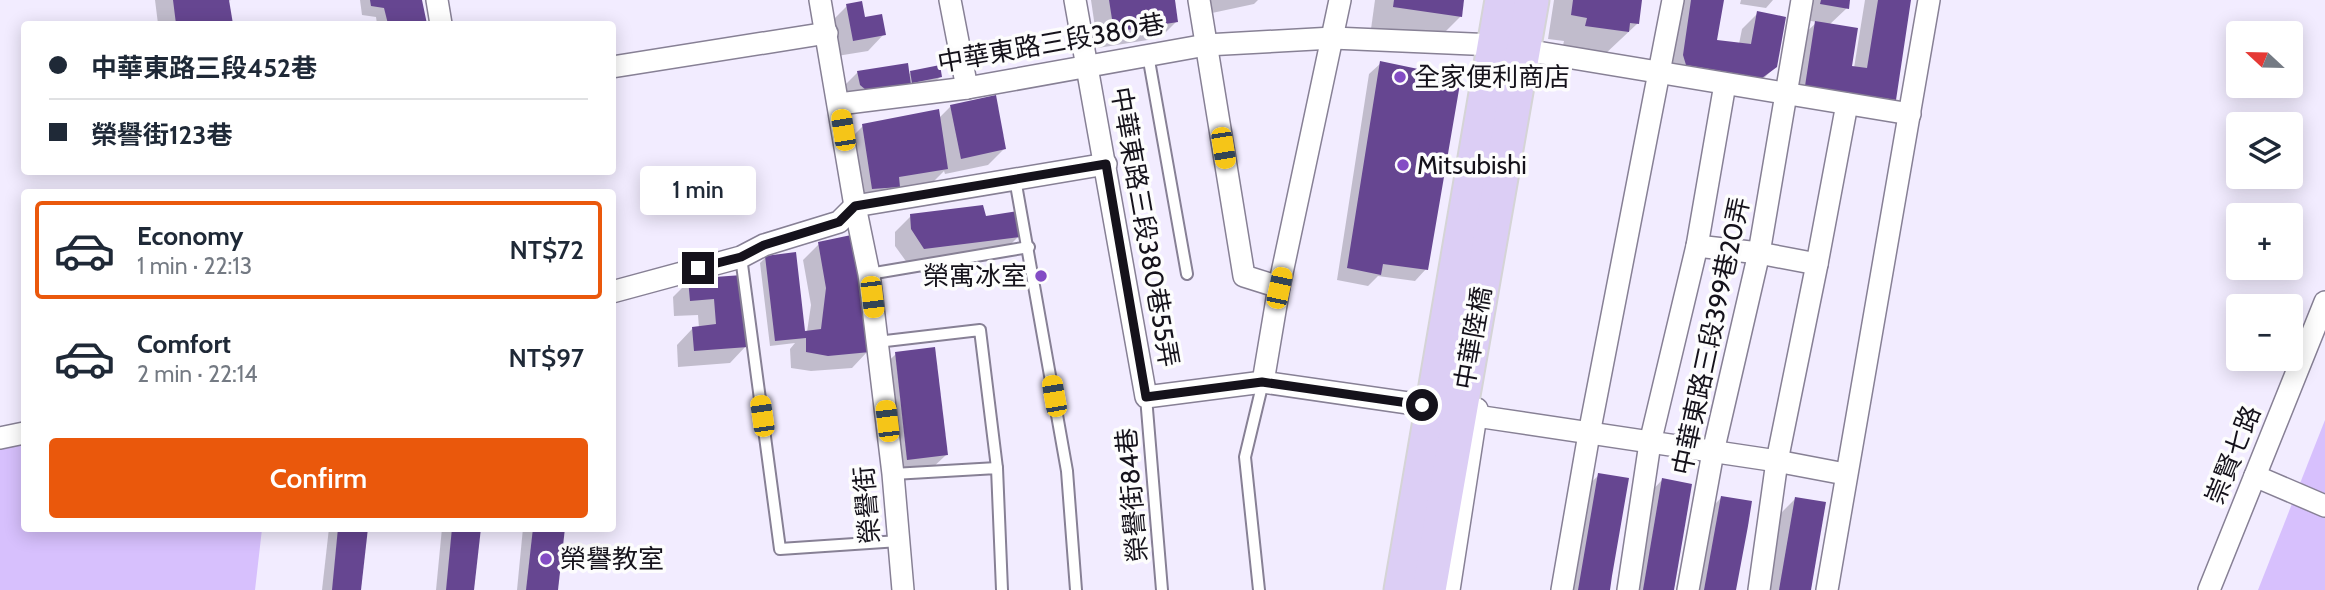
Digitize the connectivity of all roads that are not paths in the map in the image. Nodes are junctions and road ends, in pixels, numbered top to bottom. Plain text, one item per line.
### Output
1 (437, 0) edge
2 (820, 0) edge
3 (950, 0) edge
4 (1075, 0) edge
5 (1199, 0) edge
6 (1340, 0) edge
7 (1502, 0) edge
8 (1532, 0) edge
9 (1673, 0) edge
10 (1802, 0) edge
11 (1929, 0) edge
12 (440, 21) edge
13 (827, 33) junction
14 (1333, 38) junction
15 (1206, 45) junction
16 (1509, 47) junction
17 (1148, 55) junction
18 (616, 66) edge
19 (1088, 66) junction
20 (1661, 72) junction
21 (1725, 84) junction
22 (967, 88) junction
23 (1787, 94) junction
24 (839, 104) junction
25 (1847, 104) junction
26 (1910, 114) junction
27 (1106, 164) junction
28 (1489, 168) junction
29 (1015, 179) junction
30 (855, 206) junction
31 (1697, 246) junction
32 (1029, 247) junction
33 (1759, 253) junction
34 (741, 257) junction
35 (1817, 264) junction
36 (869, 274) junction
37 (1186, 274) dead end
38 (1279, 288) junction
39 (616, 291) edge
40 (2325, 302) edge
41 (877, 342) junction
42 (1262, 382) junction
43 (1146, 397) junction
44 (1422, 405) junction
45 (1476, 416) junction
46 (21, 434) edge
47 (1589, 434) junction
48 (0, 438) edge
49 (1650, 443) junction
50 (1713, 452) junction
51 (1777, 461) junction
52 (997, 468) junction
53 (893, 474) junction
54 (1845, 474) junction
55 (2255, 476) junction
56 (2325, 506) edge
57 (899, 541) junction
58 (903, 590) edge
59 (1002, 590) edge
60 (1076, 590) edge
61 (1162, 590) edge
62 (1259, 590) edge
63 (1386, 590) edge
64 (1401, 590) edge
65 (1429, 590) edge
66 (1449, 590) edge
67 (1563, 590) edge
68 (1628, 590) edge
69 (1688, 590) edge
70 (1759, 590) edge
71 (1827, 590) edge
72 (2209, 590) edge

1 - 12 street
2 - 13 street, 榮譽街
3 - 22 street
4 - 19 street, 中華東路三段380巷55弄
5 - 15 street
6 - 14 street
7 - 16 main road
8 - 16 main road
9 - 20 street
10 - 23 street, 中華東路三段399巷20弄
11 - 26 street
13 - 18 street
13 - 24 street, 榮譽街
14 - 15 street, 中華東路三段380巷
14 - 16 street, 中華東路三段380巷
14 - 38 street
15 - 17 street, 中華東路三段380巷
15 - 38 street
16 - 20 street, 中華東路三段380巷
16 - 28 main road
16 - 44 street
16 - 45 street
17 - 19 street, 中華東路三段380巷
17 - 37 lane
19 - 22 street, 中華東路三段380巷
19 - 27 street, 中華東路三段380巷55弄
20 - 21 street, 中華東路三段380巷
20 - 47 street
21 - 23 street, 中華東路三段380巷
21 - 31 street
22 - 24 street, 中華東路三段380巷
23 - 25 street, 中華東路三段380巷
23 - 33 street, 中華東路三段399巷20弄
24 - 30 street, 榮譽街
25 - 26 street, 中華東路三段380巷
25 - 35 street
26 - 54 street
27 - 29 street
27 - 43 street, 中華東路三段380巷55弄
28 - 64 main road, 中華陸橋
28 - 65 main road, 中華陸橋
29 - 30 street
29 - 32 lane
30 - 34 street
30 - 36 street, 榮譽街
31 - 33 street
31 - 49 street
32 - 36 lane
32 - 60 lane
33 - 35 street
33 - 50 street, 中華東路三段399巷20弄
34 - 39 street
34 - 57 lane
35 - 51 street
36 - 41 street, 榮譽街
38 - 42 street
40 - 55 street, 崇賢七路
41 - 52 lane
41 - 53 street, 榮譽街
42 - 43 street
42 - 44 street
42 - 62 lane
43 - 61 lane, 榮譽街84巷
44 - 63 street
45 - 47 street
45 - 66 street
46 - 48 street
47 - 49 street
47 - 67 street
49 - 50 street
49 - 68 street
50 - 51 street
50 - 69 street, 中華東路三段399巷20弄
51 - 54 street
51 - 70 street
52 - 53 lane
52 - 59 lane
53 - 57 street, 榮譽街
54 - 71 street
55 - 56 street
55 - 72 street, 崇賢七路
57 - 58 street, 榮譽街

